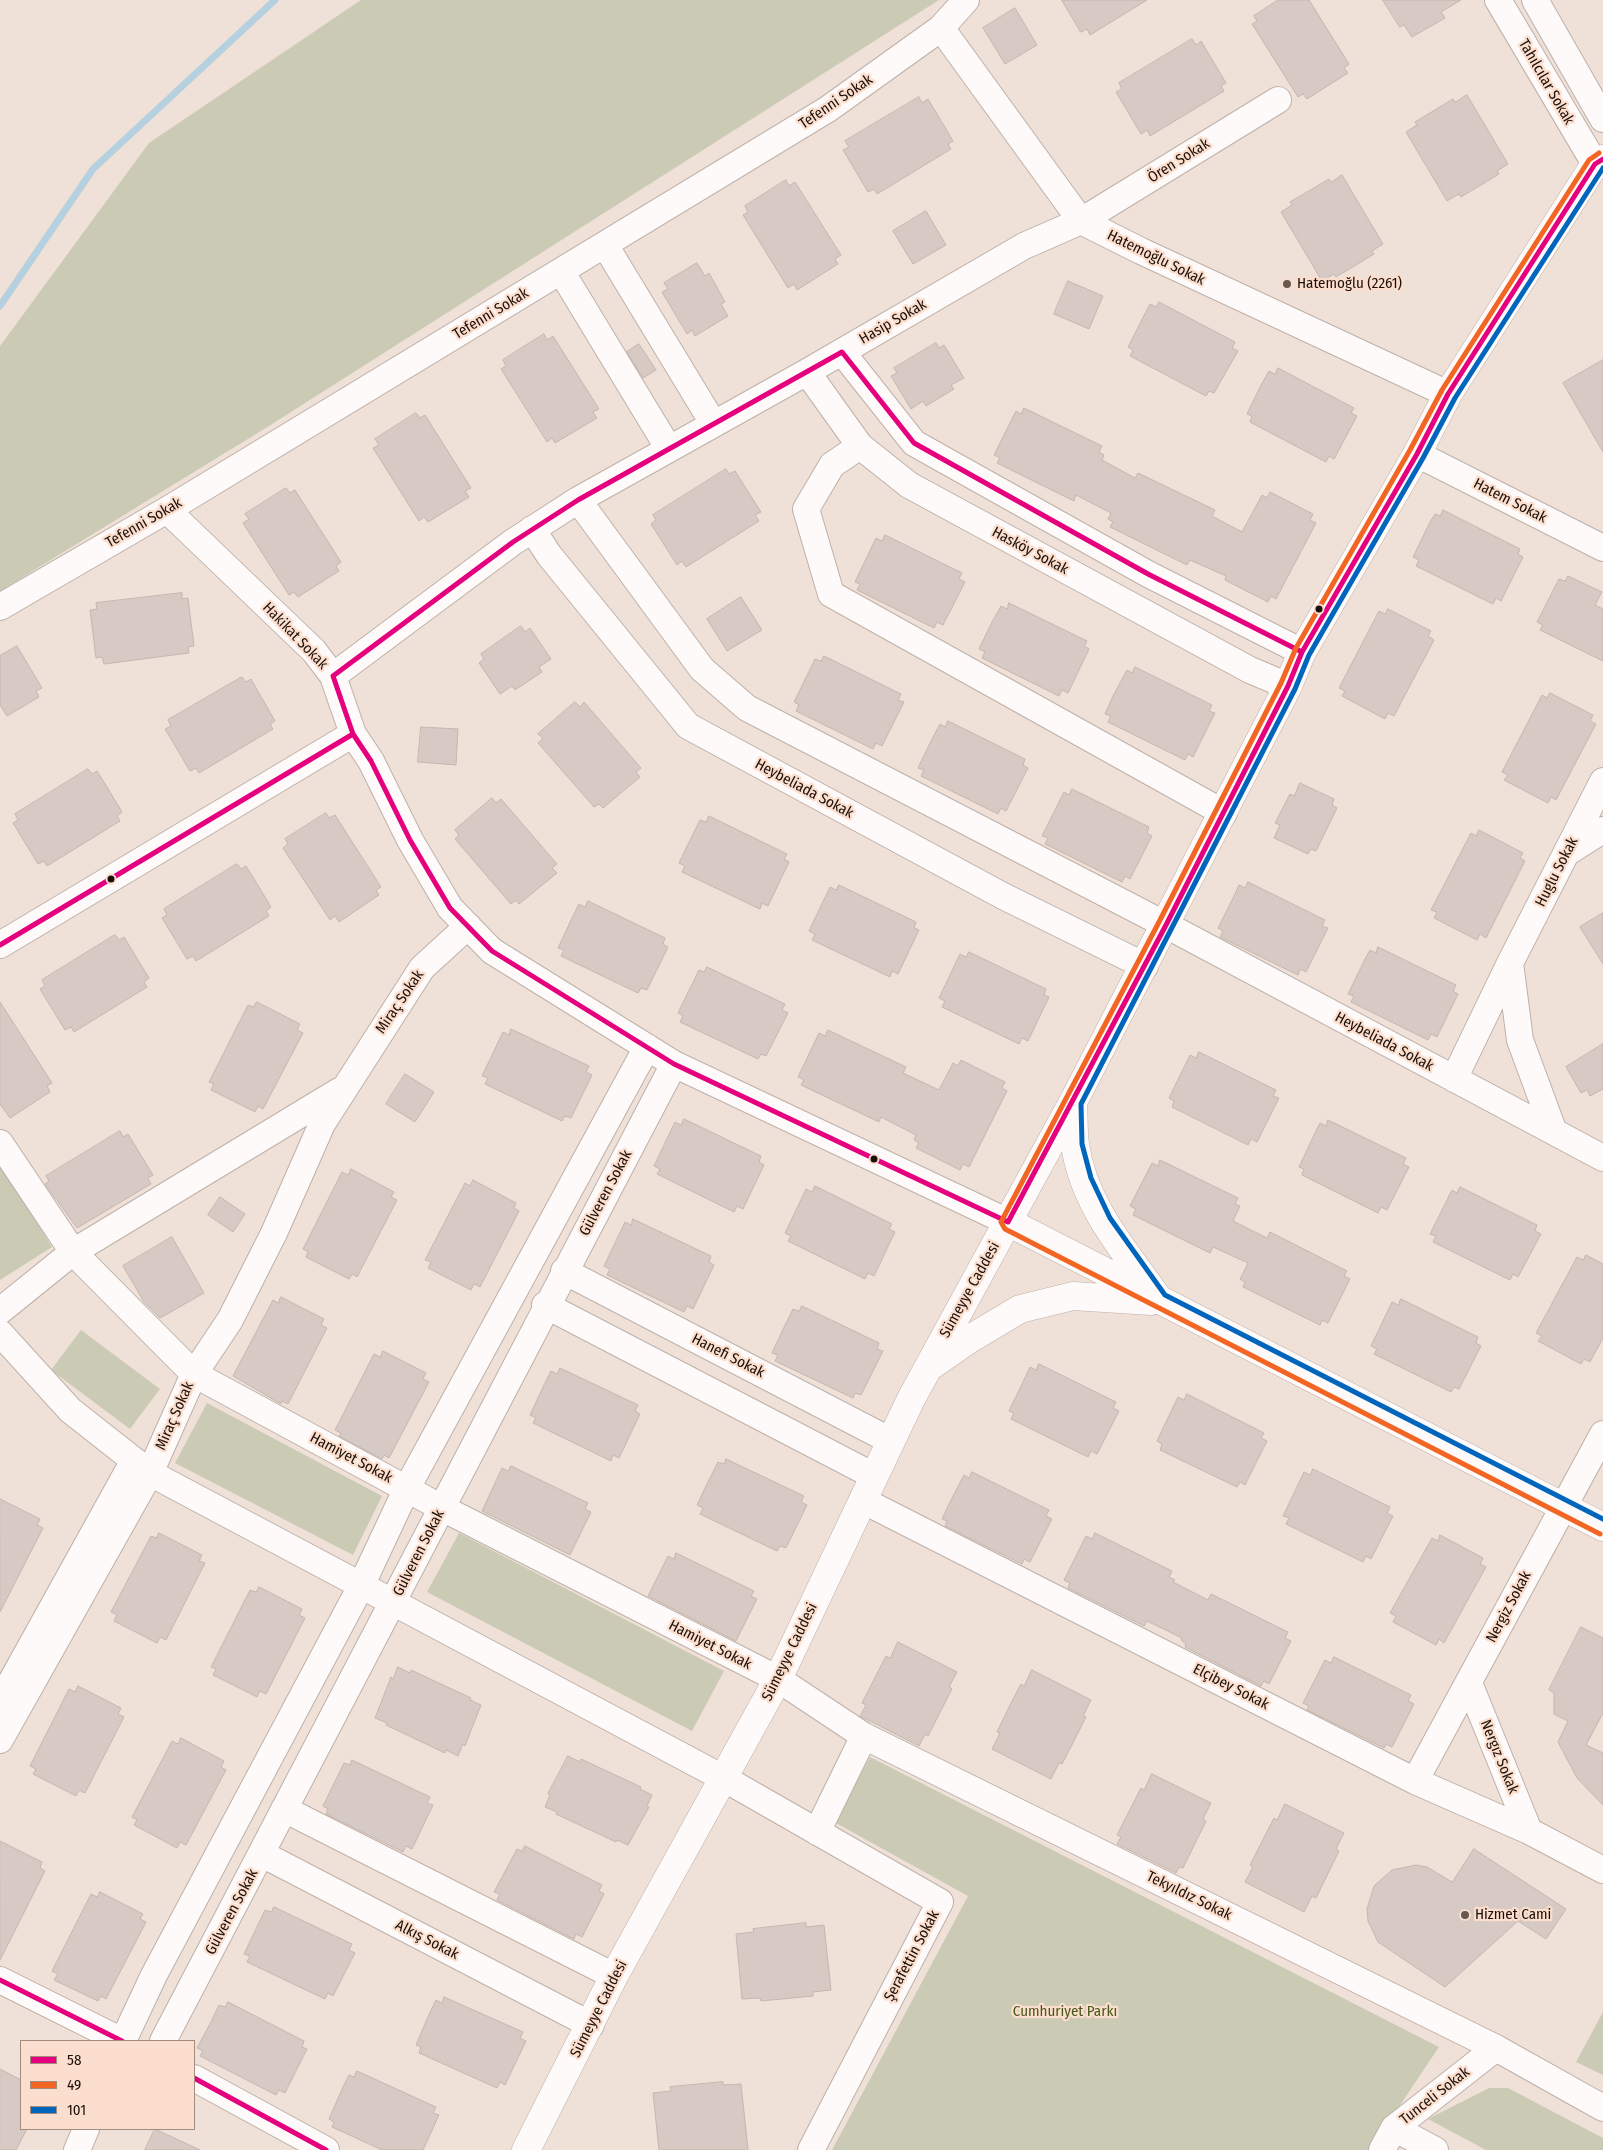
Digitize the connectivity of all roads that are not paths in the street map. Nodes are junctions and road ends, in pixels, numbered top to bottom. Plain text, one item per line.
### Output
1 (966, 0) edge
2 (1498, 0) edge
3 (1535, 0) edge
4 (941, 28) junction
5 (1278, 100) dead end
6 (1603, 119) edge
7 (1599, 161) edge
8 (1081, 221) junction
9 (605, 245) junction
10 (562, 271) junction
11 (842, 352) junction
12 (807, 372) junction
13 (1448, 394) junction
14 (713, 423) junction
15 (860, 446) junction
16 (669, 449) junction
17 (1417, 454) junction
18 (578, 500) junction
19 (167, 510) junction
20 (532, 529) junction
21 (1603, 548) edge
22 (0, 607) edge
23 (1302, 652) junction
24 (333, 676) junction
25 (1288, 686) junction
26 (353, 734) junction
27 (1603, 781) edge
28 (1224, 813) junction
29 (1603, 830) edge
30 (1568, 852) junction
31 (1166, 925) junction
32 (468, 926) junction
33 (0, 945) edge
34 (1510, 963) junction
35 (1145, 966) junction
36 (647, 1047) junction
37 (674, 1064) junction
38 (1454, 1079) junction
39 (344, 1088) junction
40 (1073, 1102) junction
41 (1554, 1132) junction
42 (0, 1142) edge
43 (1603, 1158) edge
44 (1008, 1222) junction
45 (73, 1252) junction
46 (564, 1271) junction
47 (1160, 1301) junction
48 (545, 1305) junction
49 (0, 1311) edge
50 (0, 1333) edge
51 (928, 1368) junction
52 (194, 1374) junction
53 (1603, 1434) edge
54 (891, 1441) junction
55 (141, 1468) junction
56 (407, 1488) junction
57 (868, 1488) junction
58 (1564, 1507) junction
59 (442, 1508) junction
60 (1603, 1527) edge
61 (361, 1586) junction
62 (393, 1603) junction
63 (778, 1679) junction
64 (1469, 1683) junction
65 (0, 1702) edge
66 (864, 1736) junction
67 (0, 1740) edge
68 (725, 1779) junction
69 (1415, 1781) junction
70 (284, 1809) junction
71 (235, 1821) junction
72 (1529, 1831) junction
73 (817, 1832) junction
74 (267, 1844) junction
75 (1603, 1870) edge
76 (614, 1976) junction
77 (0, 1980) edge
78 (591, 2025) junction
79 (120, 2040) edge
80 (122, 2040) edge
81 (165, 2040) edge
82 (1496, 2048) junction
83 (195, 2079) edge
84 (1603, 2108) edge
85 (86, 2130) edge
86 (1388, 2139) edge
87 (76, 2150) edge
88 (326, 2150) edge
89 (526, 2150) edge
90 (811, 2150) edge
91 (1435, 2150) edge

1 - 4 street, Tefenni Sokak
2 - 7 street, Tahılcılar Sokak
3 - 6 street
4 - 8 street, Hatemoğlu Sokak
4 - 9 street, Tefenni Sokak
5 - 8 street, Ören Sokak
7 - 13 street, Sümeyye Caddesi
8 - 11 street, Hasip Sokak
8 - 13 street, Hatemoğlu Sokak
9 - 10 street, Tefenni Sokak
9 - 14 street
10 - 16 street
10 - 19 street, Tefenni Sokak
11 - 12 street, Hasip Sokak
11 - 23 street
12 - 14 street, Hasip Sokak
12 - 15 street, Hasköy Sokak
13 - 17 street, Sümeyye Caddesi
14 - 16 street, Hasip Sokak
15 - 25 street, Hasköy Sokak
15 - 28 street
16 - 18 street, Hasip Sokak
17 - 21 street, Hatem Sokak
17 - 23 street, Sümeyye Caddesi
18 - 20 street, Hasip Sokak
18 - 31 street, Heybeliada Sokak
19 - 22 street, Tefenni Sokak
19 - 24 street, Hakikat Sokak
20 - 24 street, Hasip Sokak
20 - 35 street, Heybeliada Sokak
23 - 25 street, Sümeyye Caddesi
24 - 26 street, Hakikat Sokak
25 - 28 street, Sümeyye Caddesi
26 - 32 street, Hakikat Sokak
26 - 33 street
27 - 30 street, Huglu Sokak
28 - 31 street, Sümeyye Caddesi
29 - 30 street
30 - 34 street, Huglu Sokak
31 - 35 street, Sümeyye Caddesi
31 - 38 street, Heybeliada Sokak
32 - 36 street, Hakikat Sokak
32 - 39 street, Miraç Sokak
34 - 38 street, Huglu Sokak
34 - 41 street
35 - 40 street, Sümeyye Caddesi
36 - 37 street, Hakikat Sokak
36 - 56 street
37 - 44 street, Hakikat Sokak
37 - 46 street, Gülveren Sokak
38 - 41 street, Heybeliada Sokak
39 - 45 street, Miraç Sokak
39 - 52 street, Miraç Sokak
40 - 44 street, Sümeyye Caddesi
40 - 47 street
41 - 43 street, Heybeliada Sokak
42 - 45 street, Hamiyet Sokak
44 - 47 street
44 - 51 street, Sümeyye Caddesi
45 - 49 street, Miraç Sokak
45 - 52 street, Hamiyet Sokak
46 - 48 street, Gülveren Sokak
46 - 54 street, Hanefi Sokak
47 - 51 street
47 - 58 street
48 - 57 street, Elçibey Sokak
48 - 59 street, Gülveren Sokak
50 - 55 street, Şerafettin Sokak
51 - 54 street, Sümeyye Caddesi
52 - 55 street, Miraç Sokak
52 - 56 street, Hamiyet Sokak
53 - 58 street, Nergiz Sokak
54 - 57 street, Sümeyye Caddesi
55 - 61 street, Şerafettin Sokak
55 - 65 street
55 - 67 street, Miraç Sokak
56 - 59 street, Hamiyet Sokak
56 - 61 street
57 - 63 street, Sümeyye Caddesi
57 - 69 street, Elçibey Sokak
58 - 60 street
58 - 64 street, Nergiz Sokak
59 - 62 street, Gülveren Sokak
59 - 63 street, Hamiyet Sokak
61 - 62 street, Şerafettin Sokak
61 - 71 street
62 - 68 street, Şerafettin Sokak
62 - 70 street, Gülveren Sokak
63 - 66 street, Tekyıldız Sokak
63 - 68 street, Sümeyye Caddesi
64 - 69 street, Nergiz Sokak
64 - 72 street, Nergız Sokak
66 - 73 street
66 - 82 street, Tekyıldız Sokak
68 - 73 street, Şerafettin Sokak
68 - 76 street, Sümeyye Caddesi
69 - 72 street, Elçibey Sokak
70 - 74 street, Gülveren Sokak
70 - 76 street
71 - 74 street, Alkış Sokak
71 - 80 street
72 - 75 street, Elçibey Sokak
73 - 90 street, Şerafettin Sokak
74 - 78 street, Alkış Sokak
74 - 81 street, Gülveren Sokak
76 - 78 street, Sümeyye Caddesi
77 - 79 street
78 - 89 street, Sümeyye Caddesi
82 - 84 street, Tekyıldız Sokak
82 - 86 street, Tunceli Sokak
83 - 88 street
85 - 87 street
86 - 91 street

